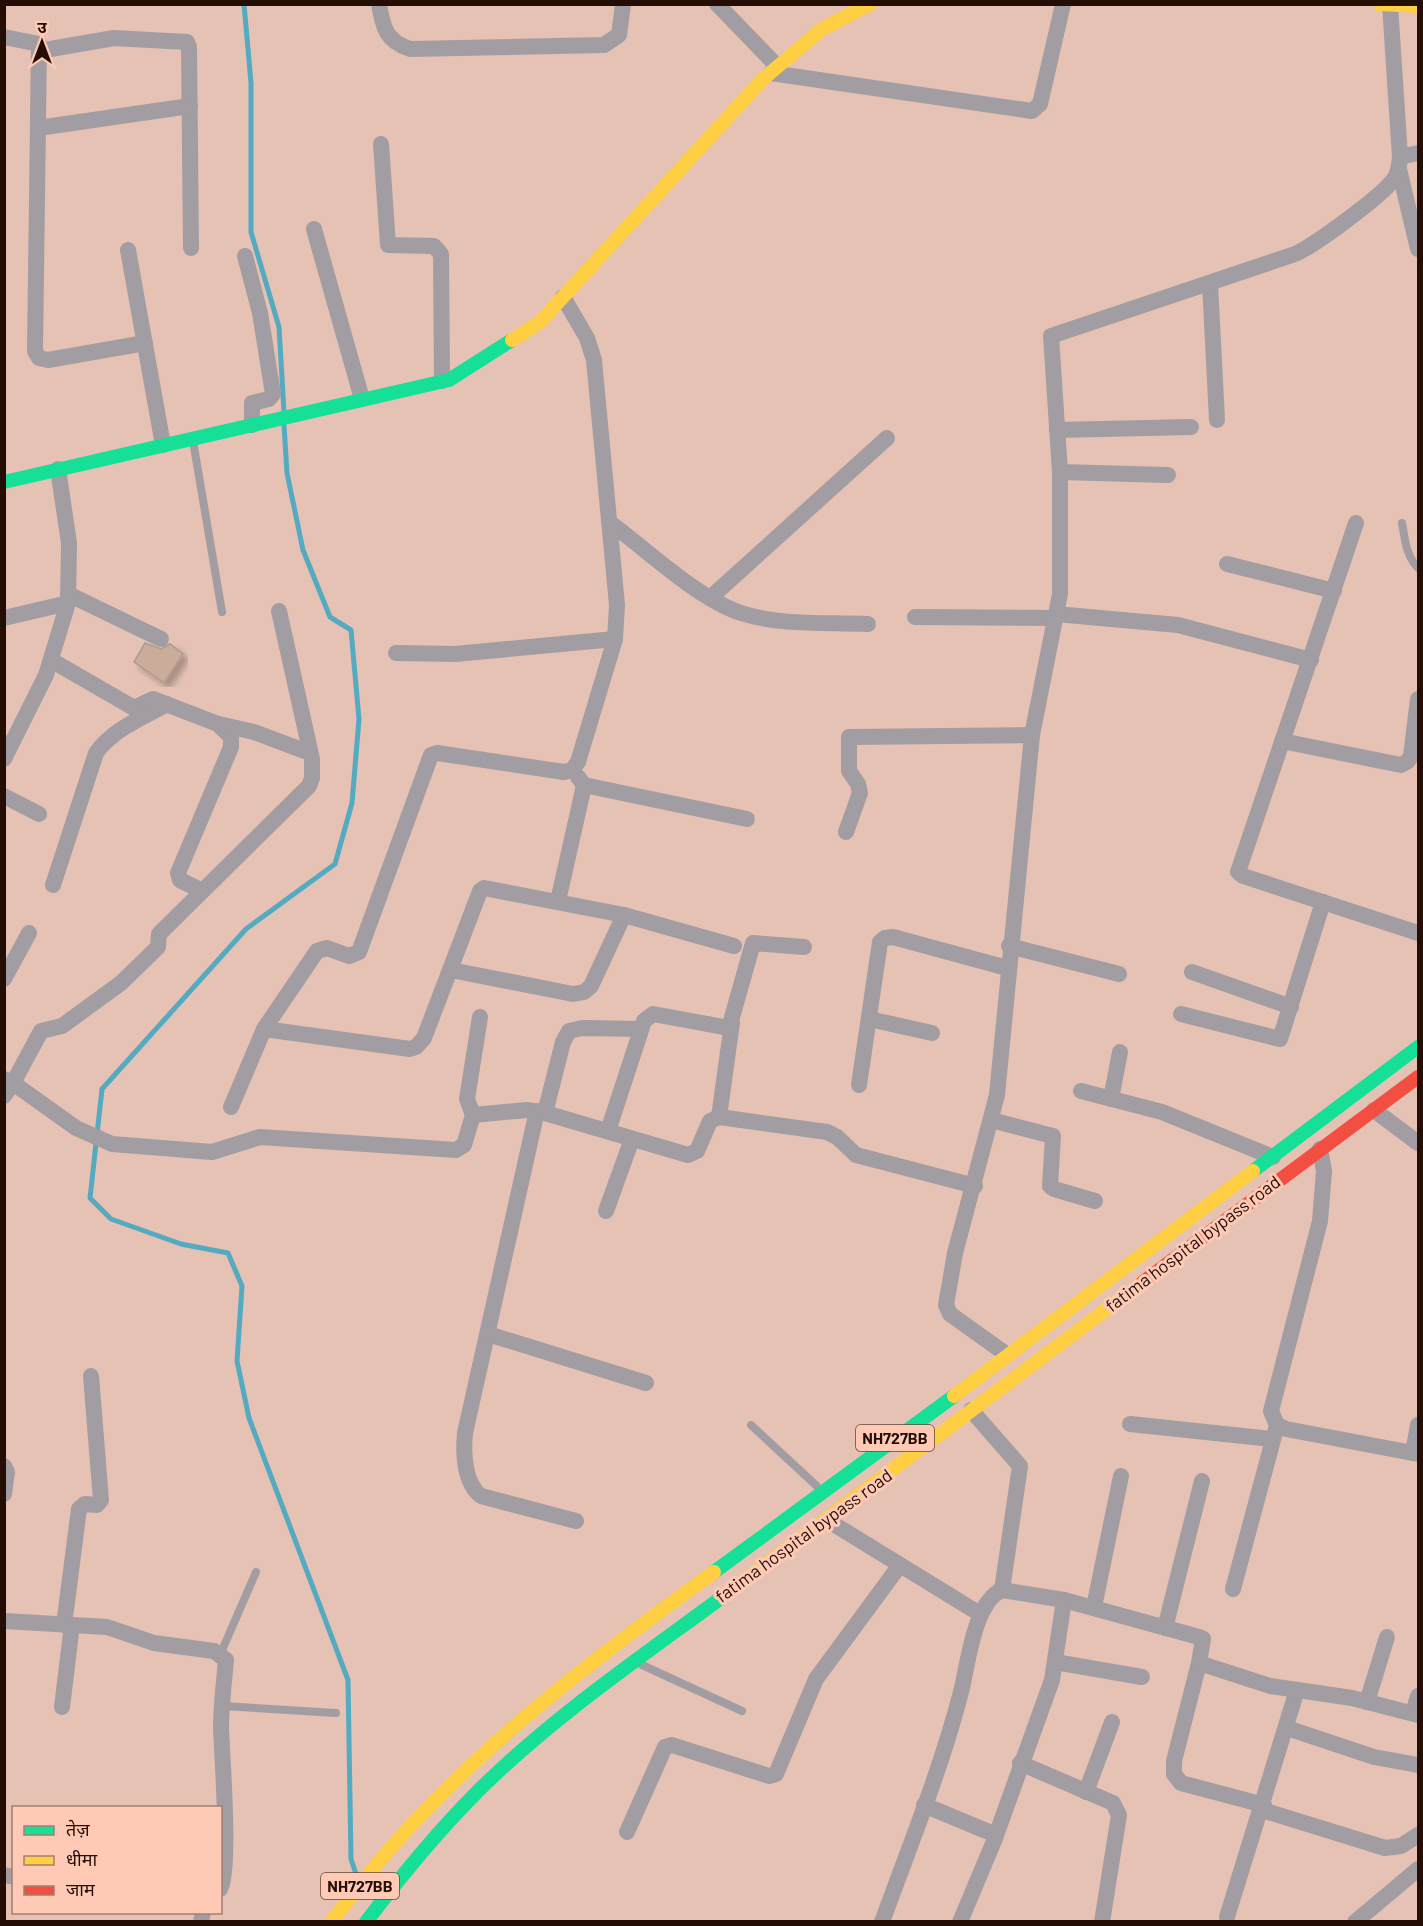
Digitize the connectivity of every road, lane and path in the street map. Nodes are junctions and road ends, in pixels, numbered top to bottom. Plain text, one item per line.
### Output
1 (379, 4) edge
2 (623, 4) edge
3 (870, 4) edge
4 (1063, 4) edge
5 (1380, 4) edge
6 (1390, 5) edge
7 (1419, 6) edge
8 (723, 7) edge
9 (4, 38) edge
10 (39, 51) junction
11 (775, 70) junction
12 (190, 106) junction
13 (38, 128) junction
14 (381, 144) dead end
15 (1419, 153) edge
16 (1399, 163) junction
17 (314, 229) dead end
18 (191, 248) dead end
19 (1419, 249) edge
20 (128, 250) dead end
21 (245, 255) dead end
22 (1210, 284) junction
23 (563, 297) junction
24 (145, 343) junction
25 (442, 381) junction
26 (362, 399) junction
27 (1217, 420) dead end
28 (254, 424) junction
29 (1191, 427) dead end
30 (1057, 430) junction
31 (193, 438) junction
32 (888, 438) dead end
33 (163, 445) junction
34 (58, 469) junction
35 (1060, 472) junction
36 (1168, 475) dead end
37 (4, 482) edge
38 (609, 522) junction
39 (1356, 523) dead end
40 (1402, 523) dead end
41 (1227, 564) dead end
42 (1419, 568) edge
43 (1334, 591) junction
44 (68, 598) junction
45 (710, 598) junction
46 (279, 611) dead end
47 (222, 612) dead end
48 (1056, 616) junction
49 (915, 617) dead end
50 (4, 618) edge
51 (868, 624) dead end
52 (161, 639) dead end
53 (615, 639) junction
54 (396, 653) dead end
55 (51, 660) junction
56 (1311, 660) junction
57 (1419, 699) edge
58 (167, 704) junction
59 (218, 724) junction
60 (1032, 735) junction
61 (1282, 741) junction
62 (310, 753) junction
63 (4, 759) edge
64 (572, 770) junction
65 (584, 785) junction
66 (4, 796) edge
67 (39, 814) dead end
68 (747, 819) dead end
69 (846, 832) dead end
70 (53, 885) dead end
71 (202, 891) junction
72 (558, 901) junction
73 (1323, 902) junction
74 (624, 915) junction
75 (29, 933) dead end
76 (1419, 933) edge
77 (734, 946) dead end
78 (1009, 946) junction
79 (804, 947) dead end
80 (1007, 968) junction
81 (451, 970) junction
82 (1192, 972) dead end
83 (1119, 975) dead end
84 (4, 979) edge
85 (1291, 1007) junction
86 (1181, 1014) dead end
87 (480, 1017) dead end
88 (869, 1018) junction
89 (732, 1023) junction
90 (264, 1029) junction
91 (641, 1029) junction
92 (932, 1033) dead end
93 (1419, 1047) edge
94 (1120, 1052) dead end
95 (1419, 1077) edge
96 (859, 1084) dead end
97 (7, 1086) edge
98 (1081, 1091) dead end
99 (1111, 1099) junction
100 (231, 1107) dead end
101 (1374, 1110) junction
102 (541, 1112) junction
103 (473, 1115) junction
104 (719, 1117) junction
105 (991, 1120) junction
106 (608, 1131) junction
107 (632, 1139) junction
108 (1419, 1143) edge
109 (1320, 1149) junction
110 (1273, 1157) junction
111 (975, 1186) junction
112 (1095, 1201) dead end
113 (606, 1211) dead end
114 (1053, 1319) junction
115 (488, 1334) junction
116 (1067, 1339) junction
117 (1006, 1354) junction
118 (91, 1376) dead end
119 (646, 1383) dead end
120 (971, 1410) junction
121 (1130, 1424) dead end
122 (752, 1425) dead end
123 (1419, 1425) edge
124 (1275, 1432) junction
125 (1416, 1453) edge
126 (4, 1466) edge
127 (1121, 1476) dead end
128 (1202, 1481) dead end
129 (824, 1493) junction
130 (4, 1494) edge
131 (576, 1521) dead end
132 (827, 1521) junction
133 (900, 1565) junction
134 (256, 1572) dead end
135 (1233, 1589) dead end
136 (1002, 1590) junction
137 (1064, 1600) junction
138 (1094, 1607) junction
139 (980, 1614) junction
140 (4, 1621) edge
141 (68, 1625) junction
142 (1164, 1628) junction
143 (1387, 1636) dead end
144 (220, 1655) junction
145 (633, 1661) junction
146 (1055, 1662) junction
147 (1199, 1663) junction
148 (1142, 1677) dead end
149 (1297, 1690) junction
150 (1419, 1696) edge
151 (1367, 1702) junction
152 (223, 1706) junction
153 (62, 1707) dead end
154 (742, 1711) dead end
155 (336, 1713) dead end
156 (1416, 1714) edge
157 (1112, 1722) dead end
158 (1287, 1728) junction
159 (1020, 1763) junction
160 (1419, 1765) edge
161 (1086, 1792) junction
162 (924, 1805) junction
163 (1263, 1808) junction
164 (627, 1832) dead end
165 (996, 1835) junction
166 (1419, 1835) edge
167 (1419, 1869) edge
168 (222, 1886) edge
169 (1227, 1917) dead end
170 (331, 1922) edge
171 (366, 1922) edge
172 (882, 1922) edge
173 (960, 1922) edge
174 (1102, 1922) edge
175 (1355, 1922) edge

1 - 2 street
3 - 11 main road
4 - 11 street
5 - 6 main road
6 - 7 main road
6 - 16 street
8 - 11 street
9 - 10 street
10 - 12 street
10 - 13 street
11 - 23 main road
12 - 13 street
12 - 18 street
13 - 24 street
14 - 25 street
15 - 16 street
16 - 19 street
16 - 22 street
17 - 26 street
20 - 24 street
21 - 28 street
22 - 27 street
22 - 30 street
23 - 25 main road
23 - 38 street
24 - 33 street
25 - 26 main road
26 - 28 main road
28 - 31 main road
29 - 30 street
30 - 35 street
31 - 33 main road
31 - 47 lane
32 - 45 street
33 - 34 main road
34 - 37 main road
34 - 44 street
35 - 36 street
35 - 48 street
38 - 45 street
38 - 53 street
39 - 43 street
40 - 42 lane
41 - 43 street
43 - 56 street
44 - 50 street
44 - 52 street
44 - 55 street
45 - 51 street
46 - 62 street
48 - 49 street
48 - 56 street
48 - 60 street
53 - 54 street
53 - 64 street
55 - 58 street
55 - 63 street
56 - 61 street
57 - 61 street
58 - 59 street
58 - 70 street
59 - 62 street
59 - 71 street
60 - 69 street
60 - 78 street
61 - 73 street
62 - 71 street
64 - 65 street
64 - 90 street
65 - 68 street
65 - 72 street
66 - 67 street
71 - 97 street
72 - 74 street
72 - 81 street
73 - 76 street
73 - 85 street
74 - 77 street
74 - 81 street
75 - 84 street
78 - 80 street
78 - 83 street
79 - 89 street
80 - 88 street
80 - 105 street
81 - 90 street
82 - 85 street
85 - 86 street
87 - 103 street
88 - 92 street
88 - 96 street
89 - 91 street
89 - 104 street
90 - 100 street
91 - 102 street
91 - 106 street
93 - 110 main road, fatima hospital bypass road / NH727BB
94 - 99 street
95 - 101 main road, fatima hospital bypass road / NH727BB
97 - 103 street
98 - 99 street
99 - 110 street
101 - 108 street
101 - 109 main road, fatima hospital bypass road / NH727BB
102 - 103 street
102 - 106 street
102 - 115 street
104 - 107 street
104 - 111 street
105 - 111 street
105 - 112 street
106 - 107 street
107 - 113 street
109 - 116 main road, fatima hospital bypass road / NH727BB
109 - 124 street
110 - 114 main road, fatima hospital bypass road / NH727BB
111 - 117 street
114 - 116 main road
114 - 117 main road, fatima hospital bypass road / NH727BB
115 - 119 street
115 - 131 street
116 - 120 main road, fatima hospital bypass road / NH727BB
117 - 129 main road, fatima hospital bypass road / NH727BB
118 - 141 street
120 - 132 main road, fatima hospital bypass road / NH727BB
120 - 136 street
121 - 124 street
122 - 129 lane
123 - 125 street
124 - 125 street
124 - 135 street
126 - 130 street
127 - 138 street
128 - 142 street
129 - 170 main road, fatima hospital bypass road / NH727BB
132 - 133 street
132 - 145 main road, fatima hospital bypass road / NH727BB
133 - 139 street
133 - 164 street
134 - 144 lane
136 - 137 street
136 - 139 street
137 - 138 street
137 - 146 street
138 - 142 street
139 - 162 street
140 - 141 street
141 - 144 street
141 - 153 street
142 - 147 street
143 - 151 street
144 - 152 street
145 - 154 lane
145 - 171 main road, fatima hospital bypass road / NH727BB
146 - 148 street
146 - 159 street
147 - 149 street
147 - 163 street
149 - 151 street
149 - 158 street
150 - 156 street
151 - 156 street
152 - 155 lane
152 - 168 street
157 - 161 street
158 - 160 street
158 - 163 street
159 - 161 street
159 - 165 street
161 - 174 street
162 - 165 street
162 - 172 street
163 - 166 street
163 - 169 street
165 - 173 street
167 - 175 street

